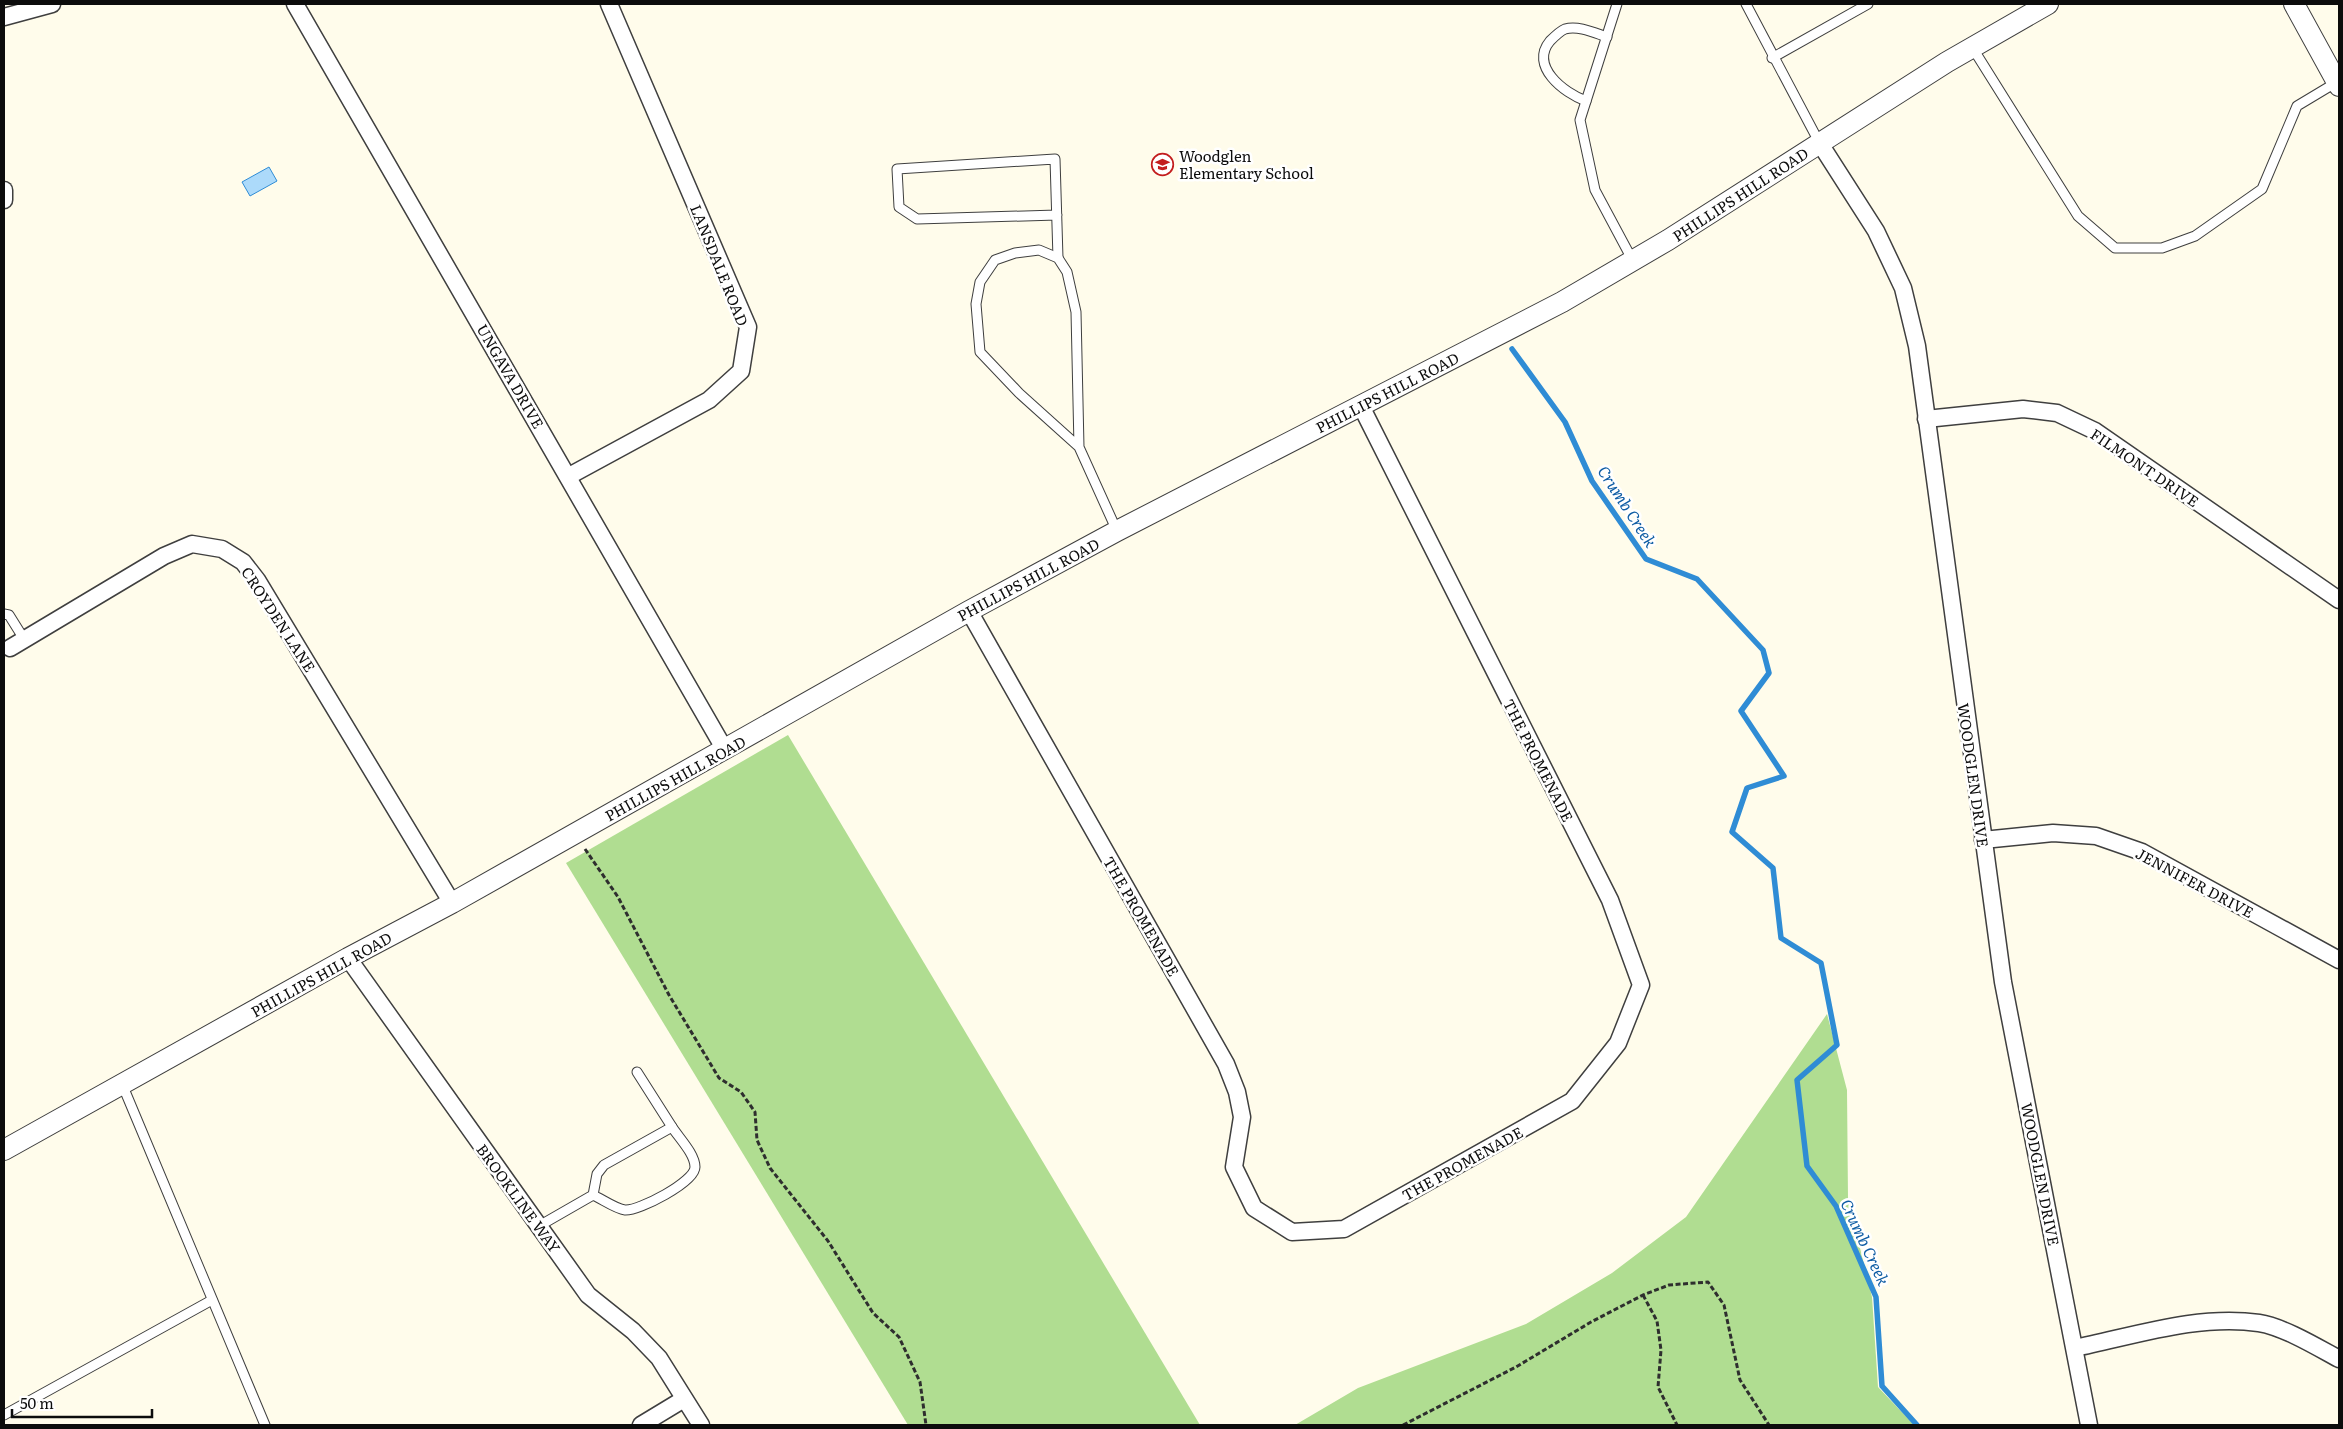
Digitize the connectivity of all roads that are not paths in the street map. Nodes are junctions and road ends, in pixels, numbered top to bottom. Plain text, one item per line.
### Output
1 (52, 4) edge
2 (295, 4) edge
3 (609, 4) edge
4 (1617, 4) edge
5 (1746, 4) edge
6 (1868, 4) edge
7 (2048, 4) edge
8 (2294, 4) edge
9 (4, 17) edge
10 (1607, 37) junction
11 (1972, 47) junction
12 (1772, 58) junction
13 (2338, 84) edge
14 (1586, 101) junction
15 (1819, 142) junction
16 (4, 190) edge
17 (4, 200) edge
18 (1057, 216) junction
19 (1058, 258) junction
20 (1633, 261) junction
21 (1360, 406) junction
22 (1926, 419) junction
23 (1079, 447) junction
24 (569, 476) junction
25 (1117, 531) junction
26 (2339, 600) edge
27 (969, 610) junction
28 (4, 614) edge
29 (24, 639) junction
30 (10, 648) dead end
31 (725, 750) junction
32 (1983, 840) junction
33 (452, 903) junction
34 (348, 958) junction
35 (2339, 960) edge
36 (637, 1072) dead end
37 (122, 1084) junction
38 (672, 1127) junction
39 (4, 1150) edge
40 (593, 1195) junction
41 (539, 1226) junction
42 (212, 1300) junction
43 (2075, 1348) junction
44 (2339, 1359) edge
45 (684, 1399) junction
46 (4, 1415) edge
47 (265, 1425) edge
48 (641, 1425) edge
49 (701, 1425) edge
50 (2089, 1425) edge

1 - 9 street
2 - 24 street, UNGAVA DRIVE
3 - 24 street, LANSDALE ROAD
4 - 10 lane
5 - 12 lane
6 - 12 lane
7 - 11 street, PHILLIPS HILL ROAD
8 - 13 street
10 - 14 lane
10 - 14 lane
11 - 13 lane
11 - 15 street, PHILLIPS HILL ROAD
12 - 15 lane
14 - 20 lane
15 - 20 street, PHILLIPS HILL ROAD
15 - 22 street, WOODGLEN DRIVE
16 - 17 street
18 - 18 lane
18 - 19 lane
19 - 23 lane
19 - 23 lane
20 - 21 street, PHILLIPS HILL ROAD
21 - 25 street, PHILLIPS HILL ROAD
21 - 27 street, THE PROMENADE
22 - 26 street, FILMONT DRIVE
22 - 32 street, WOODGLEN DRIVE
23 - 25 lane
24 - 31 street, UNGAVA DRIVE
25 - 27 street, PHILLIPS HILL ROAD
27 - 31 street, PHILLIPS HILL ROAD
28 - 29 lane
29 - 30 street, CROYDEN LANE
29 - 33 street, CROYDEN LANE
31 - 33 street, PHILLIPS HILL ROAD
32 - 35 street, JENNIFER DRIVE
32 - 43 street, WOODGLEN DRIVE
33 - 34 street, PHILLIPS HILL ROAD
34 - 37 street, PHILLIPS HILL ROAD
34 - 41 street, BROOKLINE WAY
36 - 38 lane
37 - 39 street, PHILLIPS HILL ROAD
37 - 42 lane
38 - 40 lane
38 - 40 lane
40 - 41 lane
41 - 45 street, BROOKLINE WAY
42 - 46 lane
42 - 47 lane
43 - 44 street
43 - 50 street, WOODGLEN DRIVE
45 - 48 street
45 - 49 street, BROOKLINE WAY

